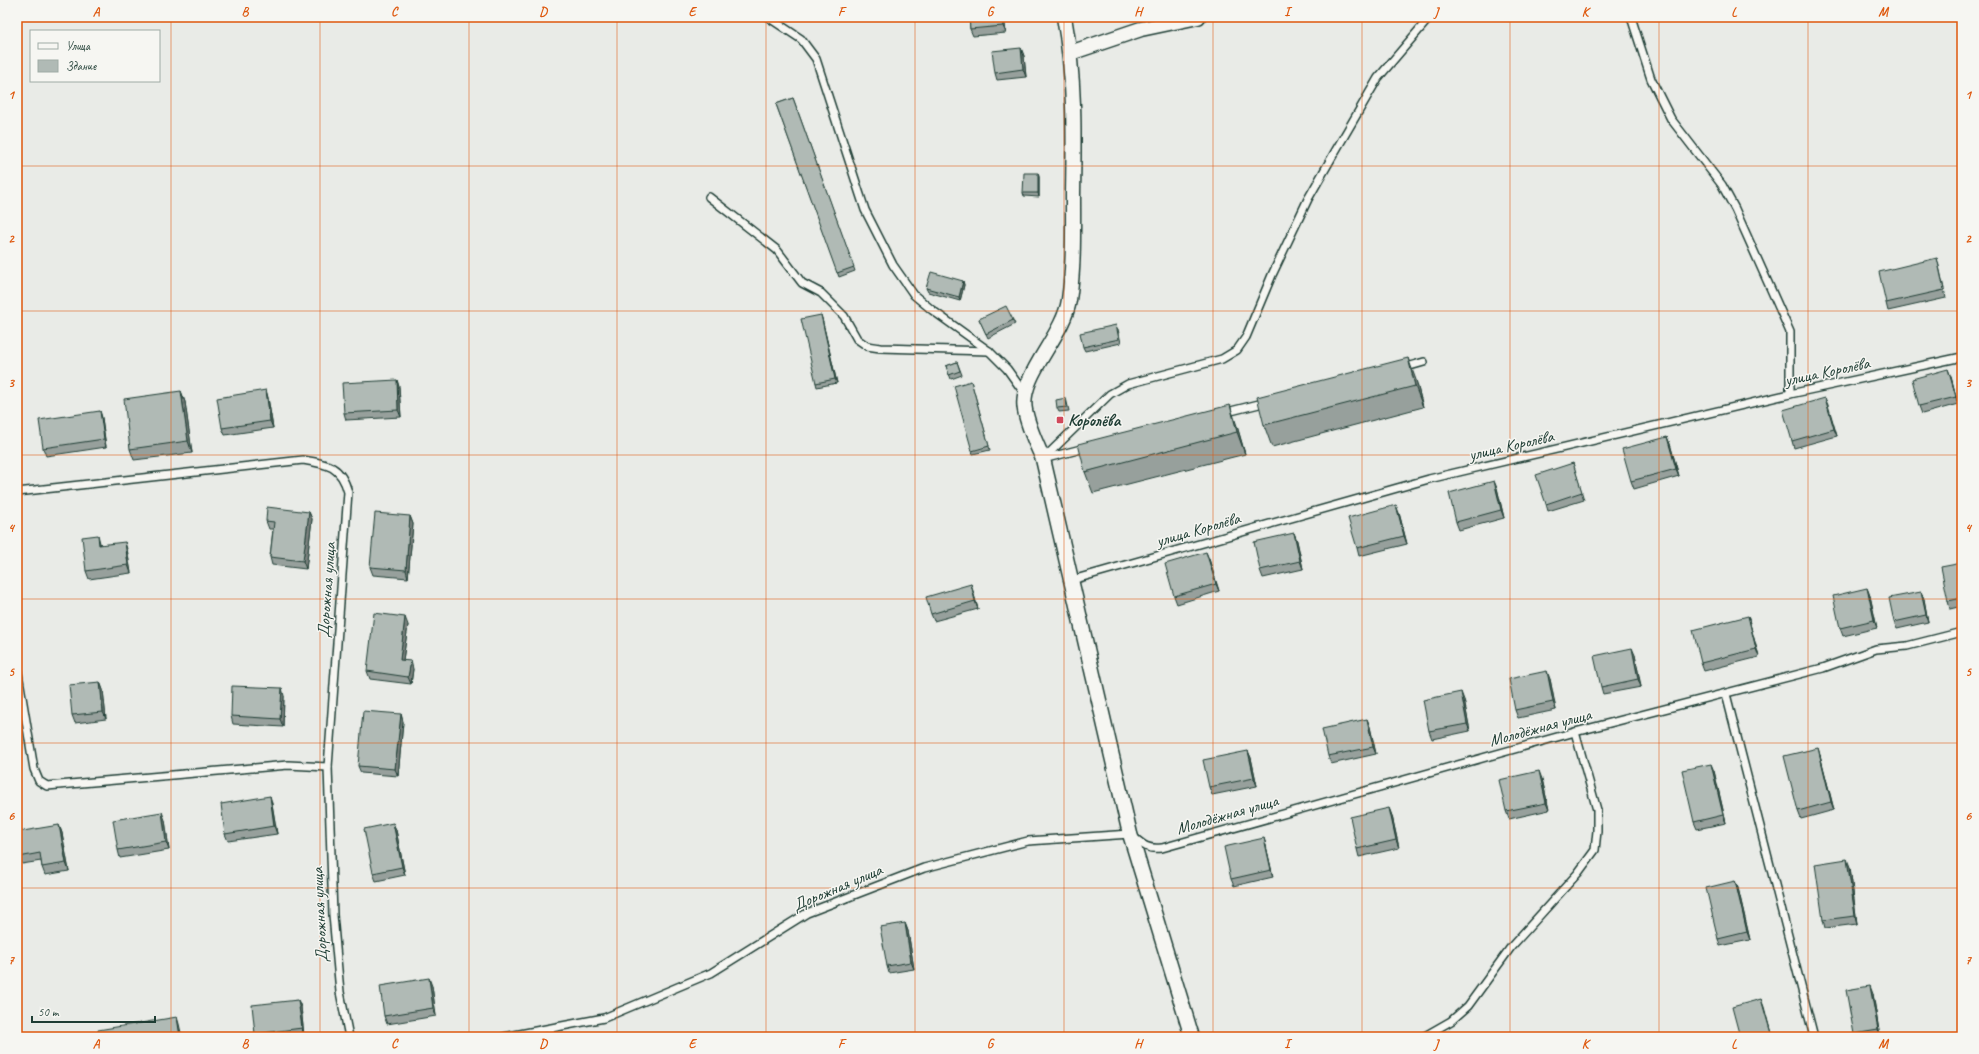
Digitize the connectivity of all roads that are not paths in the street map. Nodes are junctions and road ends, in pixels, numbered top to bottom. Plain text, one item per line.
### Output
1 (768, 17) edge
2 (1064, 17) edge
3 (1198, 17) edge
4 (1430, 17) edge
5 (1631, 17) edge
6 (1070, 54) junction
7 (709, 197) dead end
8 (989, 351) junction
9 (1962, 357) edge
10 (1424, 362) dead end
11 (1394, 370) edge
12 (1025, 394) junction
13 (1790, 394) junction
14 (1272, 401) edge
15 (1218, 414) edge
16 (1096, 445) edge
17 (1042, 459) junction
18 (17, 492) edge
19 (1072, 580) junction
20 (1962, 632) edge
21 (17, 667) edge
22 (1726, 694) junction
23 (1575, 732) junction
24 (328, 767) junction
25 (1130, 834) junction
26 (349, 1037) edge
27 (504, 1037) edge
28 (1192, 1037) edge
29 (1423, 1037) edge
30 (1814, 1037) edge

1 - 8 lane
2 - 6 street
3 - 6 street
4 - 17 lane
5 - 13 lane
6 - 12 street
7 - 8 lane
8 - 12 lane
9 - 13 lane, улица Королёва
10 - 11 lane
12 - 17 street
13 - 19 lane, улица Королёва
14 - 15 lane
16 - 17 lane
17 - 19 street
18 - 24 lane, Дорожная улица
19 - 25 street
20 - 22 lane, Молодёжная улица
21 - 24 lane
22 - 23 lane, Молодёжная улица
22 - 30 lane
23 - 25 lane, Молодёжная улица
23 - 29 lane
24 - 26 lane, Дорожная улица
25 - 27 lane, Дорожная улица
25 - 28 street

